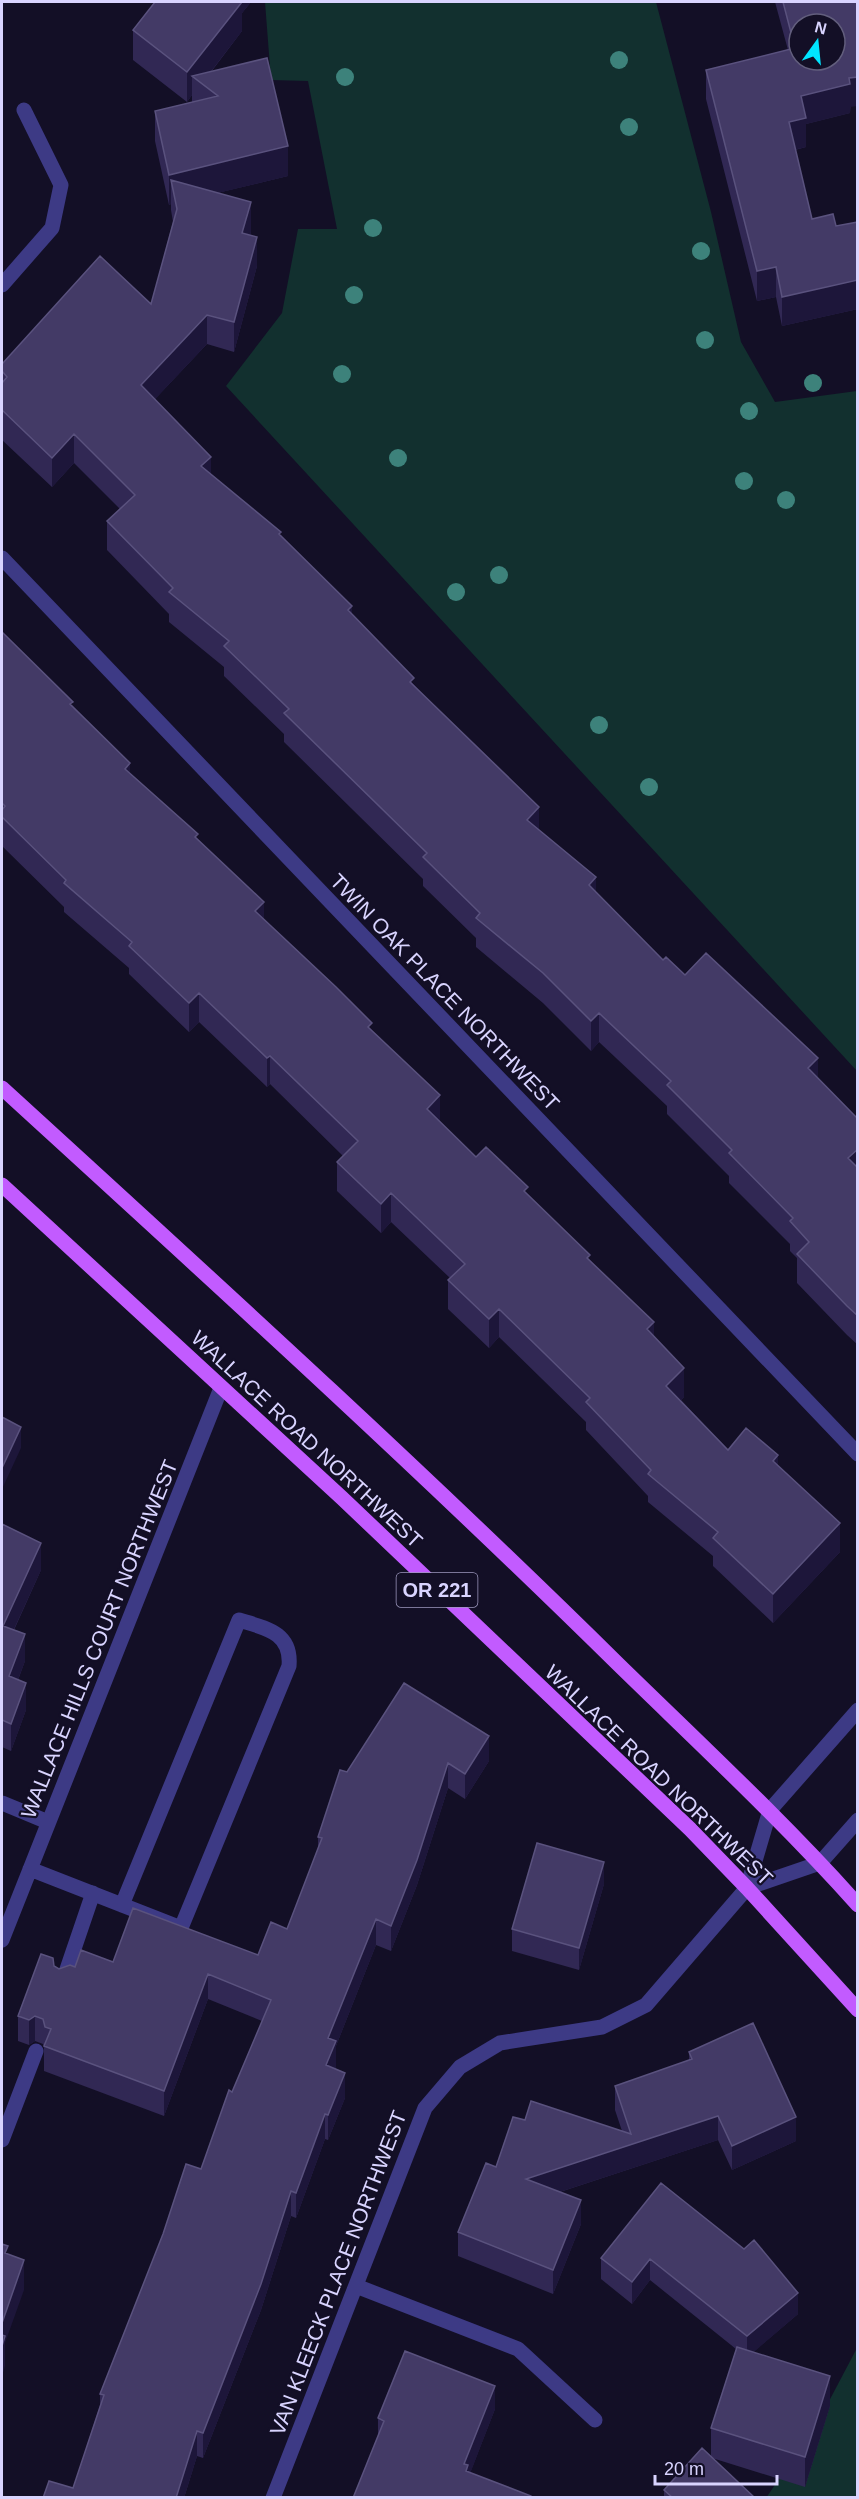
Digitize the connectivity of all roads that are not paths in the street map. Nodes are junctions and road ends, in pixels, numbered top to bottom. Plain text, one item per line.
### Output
1 (24, 110) dead end
2 (2, 285) edge
3 (2, 558) edge
4 (2, 1088) edge
5 (2, 1185) edge
6 (221, 1388) junction
7 (858, 1455) edge
8 (858, 1710) edge
9 (2, 1803) edge
10 (770, 1810) junction
11 (858, 1820) edge
12 (48, 1822) junction
13 (820, 1863) junction
14 (30, 1869) junction
15 (747, 1888) junction
16 (93, 1893) junction
17 (122, 1905) junction
18 (858, 1905) edge
19 (2, 1940) edge
20 (62, 1985) edge
21 (858, 2010) edge
22 (36, 2050) dead end
23 (2, 2140) edge
24 (356, 2286) junction
25 (595, 2420) dead end
26 (273, 2498) edge

1 - 2 street
3 - 7 street, TWIN OAK PLACE NORTHWEST
4 - 10 main road
5 - 6 main road, WALLACE ROAD NORTHWEST / OR 221
6 - 12 street, WALLACE HILLS COURT NORTHWEST
6 - 15 main road, WALLACE ROAD NORTHWEST / OR 221
8 - 10 street
9 - 12 street
10 - 13 main road
10 - 15 street
11 - 13 street
12 - 14 street, WALLACE HILLS COURT NORTHWEST
13 - 15 street
13 - 18 main road
14 - 16 street
14 - 19 street, WALLACE HILLS COURT NORTHWEST
15 - 21 main road, WALLACE ROAD NORTHWEST / OR 221
15 - 24 street, VAN KLEECK PLACE NORTHWEST
16 - 17 street
16 - 20 street
17 - 17 street
22 - 23 street
24 - 25 street
24 - 26 street, VAN KLEECK PLACE NORTHWEST

